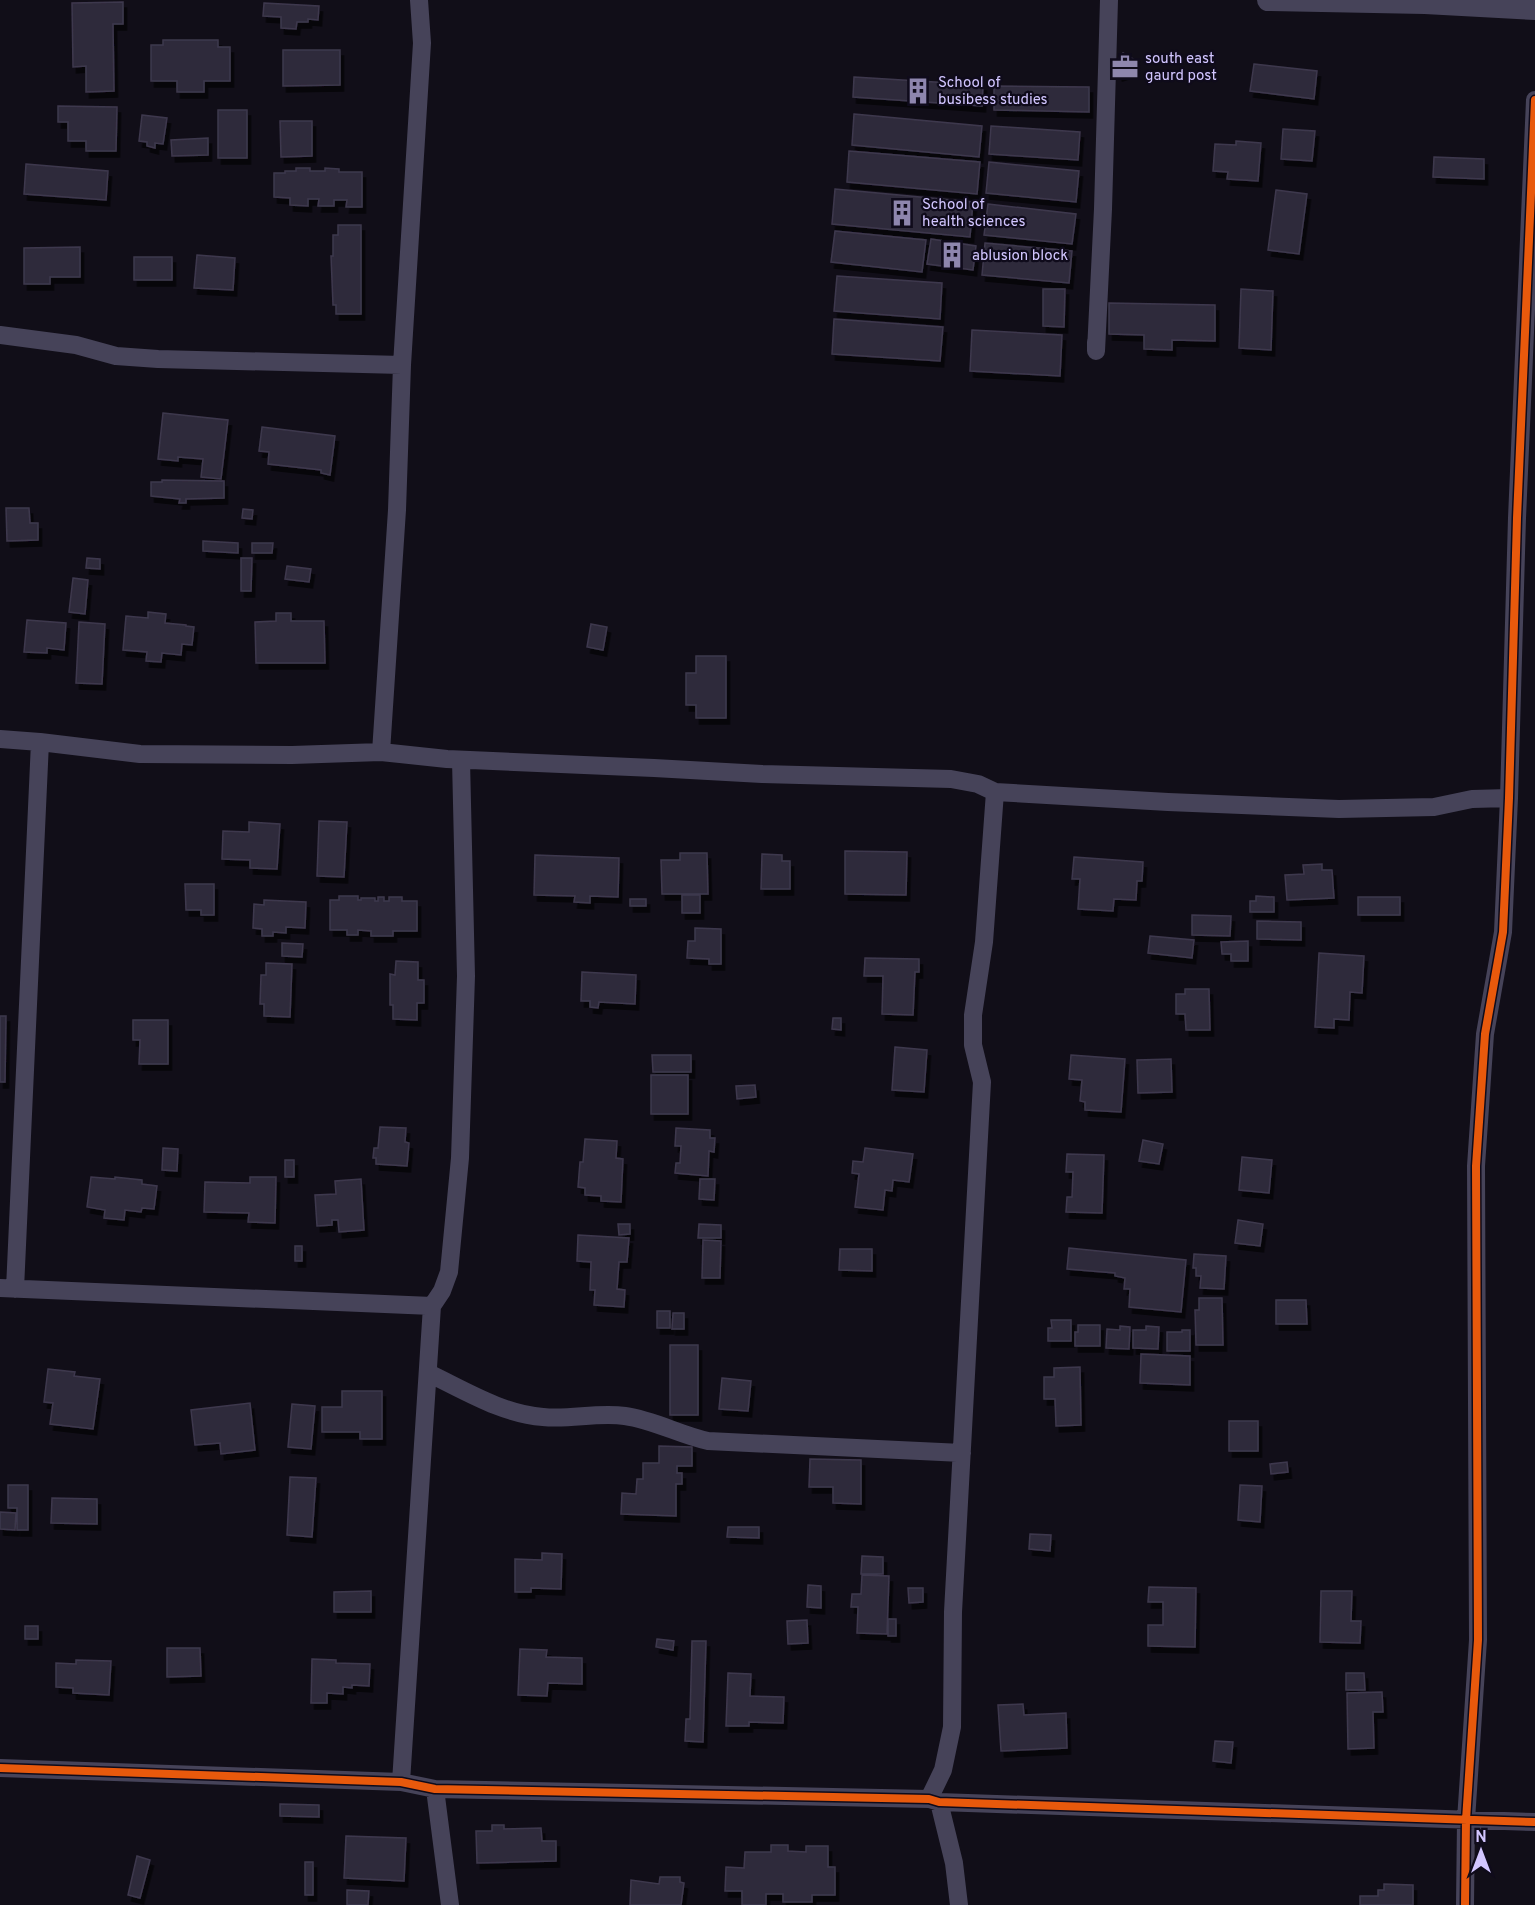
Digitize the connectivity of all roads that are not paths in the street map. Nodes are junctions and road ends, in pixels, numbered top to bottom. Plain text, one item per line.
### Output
1 (419, 0) edge
2 (1109, 0) edge
3 (1268, 0) edge
4 (1527, 6) edge
5 (1535, 100) edge
6 (0, 335) edge
7 (1096, 342) dead end
8 (402, 365) junction
9 (1526, 519) edge
10 (0, 739) edge
11 (40, 742) junction
12 (381, 752) junction
13 (461, 760) junction
14 (995, 792) junction
15 (1509, 798) junction
16 (8, 1289) edge
17 (432, 1306) junction
18 (428, 1373) junction
19 (962, 1453) junction
20 (0, 1768) edge
21 (401, 1782) junction
22 (435, 1789) junction
23 (934, 1801) junction
24 (1466, 1820) junction
25 (1535, 1822) edge
26 (450, 1905) edge
27 (959, 1905) edge
28 (1465, 1905) edge

1 - 8 street
2 - 7 street
3 - 4 street
5 - 9 street
6 - 8 street
8 - 12 street
9 - 15 street
10 - 11 street
11 - 12 street
11 - 16 street
12 - 13 street
13 - 14 street
13 - 17 street
14 - 15 street
14 - 19 street
15 - 24 street
16 - 17 street
17 - 18 street
18 - 19 street
18 - 21 street
19 - 23 street
20 - 21 street
21 - 22 street
22 - 23 street
22 - 26 street
23 - 24 street
23 - 27 street
24 - 25 street
24 - 28 street

